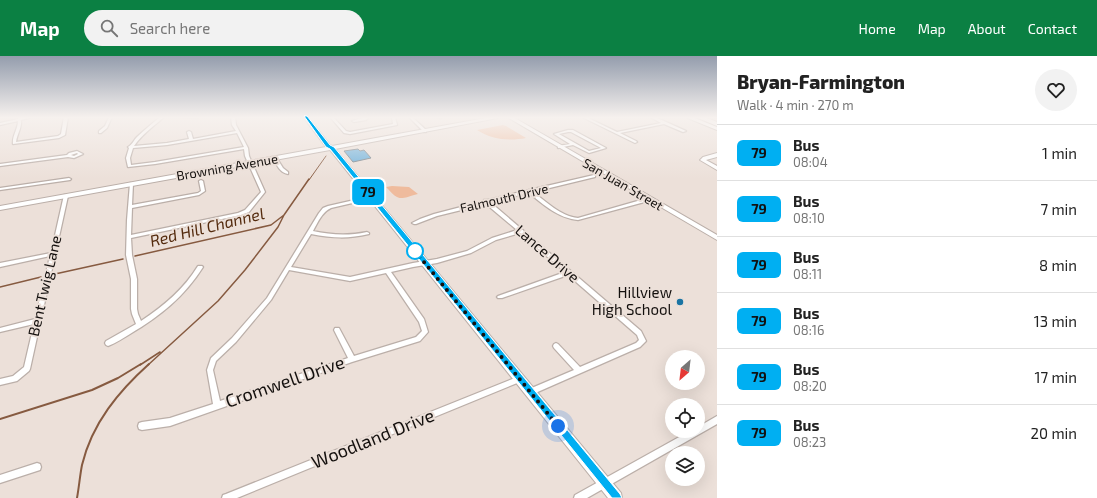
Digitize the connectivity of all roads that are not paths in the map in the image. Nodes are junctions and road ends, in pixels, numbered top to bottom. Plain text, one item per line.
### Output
1 (15, 138) edge
2 (54, 138) edge
3 (139, 138) edge
4 (200, 138) edge
5 (241, 138) edge
6 (321, 138) edge
7 (328, 138) edge
8 (389, 138) edge
9 (543, 138) edge
10 (562, 138) edge
11 (584, 138) edge
12 (625, 138) edge
13 (191, 139) joint
14 (635, 142) dead end
15 (573, 144) junction
16 (559, 147) junction
17 (130, 148) junction
18 (246, 148) junction
19 (332, 148) junction
20 (717, 155) edge
21 (68, 156) dead end
22 (275, 158) junction
23 (250, 163) junction
24 (0, 166) edge
25 (717, 168) edge
26 (287, 173) dead end
27 (594, 176) dead end
28 (69, 179) dead end
29 (201, 181) dead end
30 (131, 184) junction
31 (0, 189) edge
32 (529, 191) junction
33 (66, 196) junction
34 (372, 197) junction
35 (650, 199) junction
36 (486, 201) junction
37 (130, 207) junction
38 (0, 208) edge
39 (414, 223) dead end
40 (520, 231) junction
41 (310, 232) junction
42 (367, 233) dead end
43 (130, 237) junction
44 (717, 238) edge
45 (53, 254) junction
46 (425, 263) junction
47 (0, 265) edge
48 (200, 267) dead end
49 (288, 268) junction
50 (388, 272) junction
51 (569, 273) junction
52 (500, 297) dead end
53 (37, 321) junction
54 (140, 324) junction
55 (0, 330) edge
56 (337, 330) dead end
57 (108, 343) dead end
58 (556, 346) dead end
59 (352, 359) junction
60 (579, 370) junction
61 (520, 379) junction
62 (0, 382) edge
63 (530, 392) junction
64 (217, 406) junction
65 (717, 420) edge
66 (142, 426) dead end
67 (37, 467) dead end
68 (0, 479) edge
69 (605, 484) junction
70 (226, 498) edge
71 (578, 498) edge
72 (616, 498) edge

1 - 2 street
3 - 17 street
4 - 13 street
5 - 18 street
6 - 19 main road
7 - 19 main road
8 - 19 main road, Browning Avenue
9 - 16 main road, San Juan Street
10 - 15 street
11 - 15 street
12 - 14 street
13 - 17 street
15 - 16 street
16 - 35 main road, San Juan Street
17 - 18 street
18 - 23 street
19 - 22 main road, Browning Avenue
19 - 34 main road
20 - 25 main road
21 - 24 street
22 - 23 main road, Browning Avenue
22 - 26 street
23 - 30 main road, Browning Avenue
23 - 43 street
27 - 32 street, Falmouth Drive
28 - 31 street
29 - 37 street
30 - 33 main road, Browning Avenue
30 - 37 street
32 - 35 street
32 - 36 street, Falmouth Drive
33 - 38 main road, Browning Avenue
33 - 45 street, Bent Twig Lane
34 - 41 street
34 - 46 main road
35 - 44 main road, San Juan Street
36 - 39 street, Falmouth Drive
36 - 40 street, Lance Drive
37 - 43 street
40 - 46 street
40 - 51 street, Lance Drive
41 - 42 street
41 - 49 street
43 - 54 street
45 - 47 street
45 - 53 street, Bent Twig Lane
46 - 50 street
46 - 61 main road
48 - 54 street
49 - 50 street
49 - 64 street
50 - 59 street, Cromwell Drive
51 - 52 street
51 - 60 street, Lance Drive
53 - 55 street
53 - 62 street, Bent Twig Lane
54 - 57 street
56 - 59 street
58 - 60 street
59 - 64 street, Cromwell Drive
60 - 63 street
61 - 63 main road
61 - 70 street, Woodland Drive
63 - 69 main road
64 - 66 street, Cromwell Drive
65 - 69 street
67 - 68 street
69 - 71 street
69 - 72 main road

